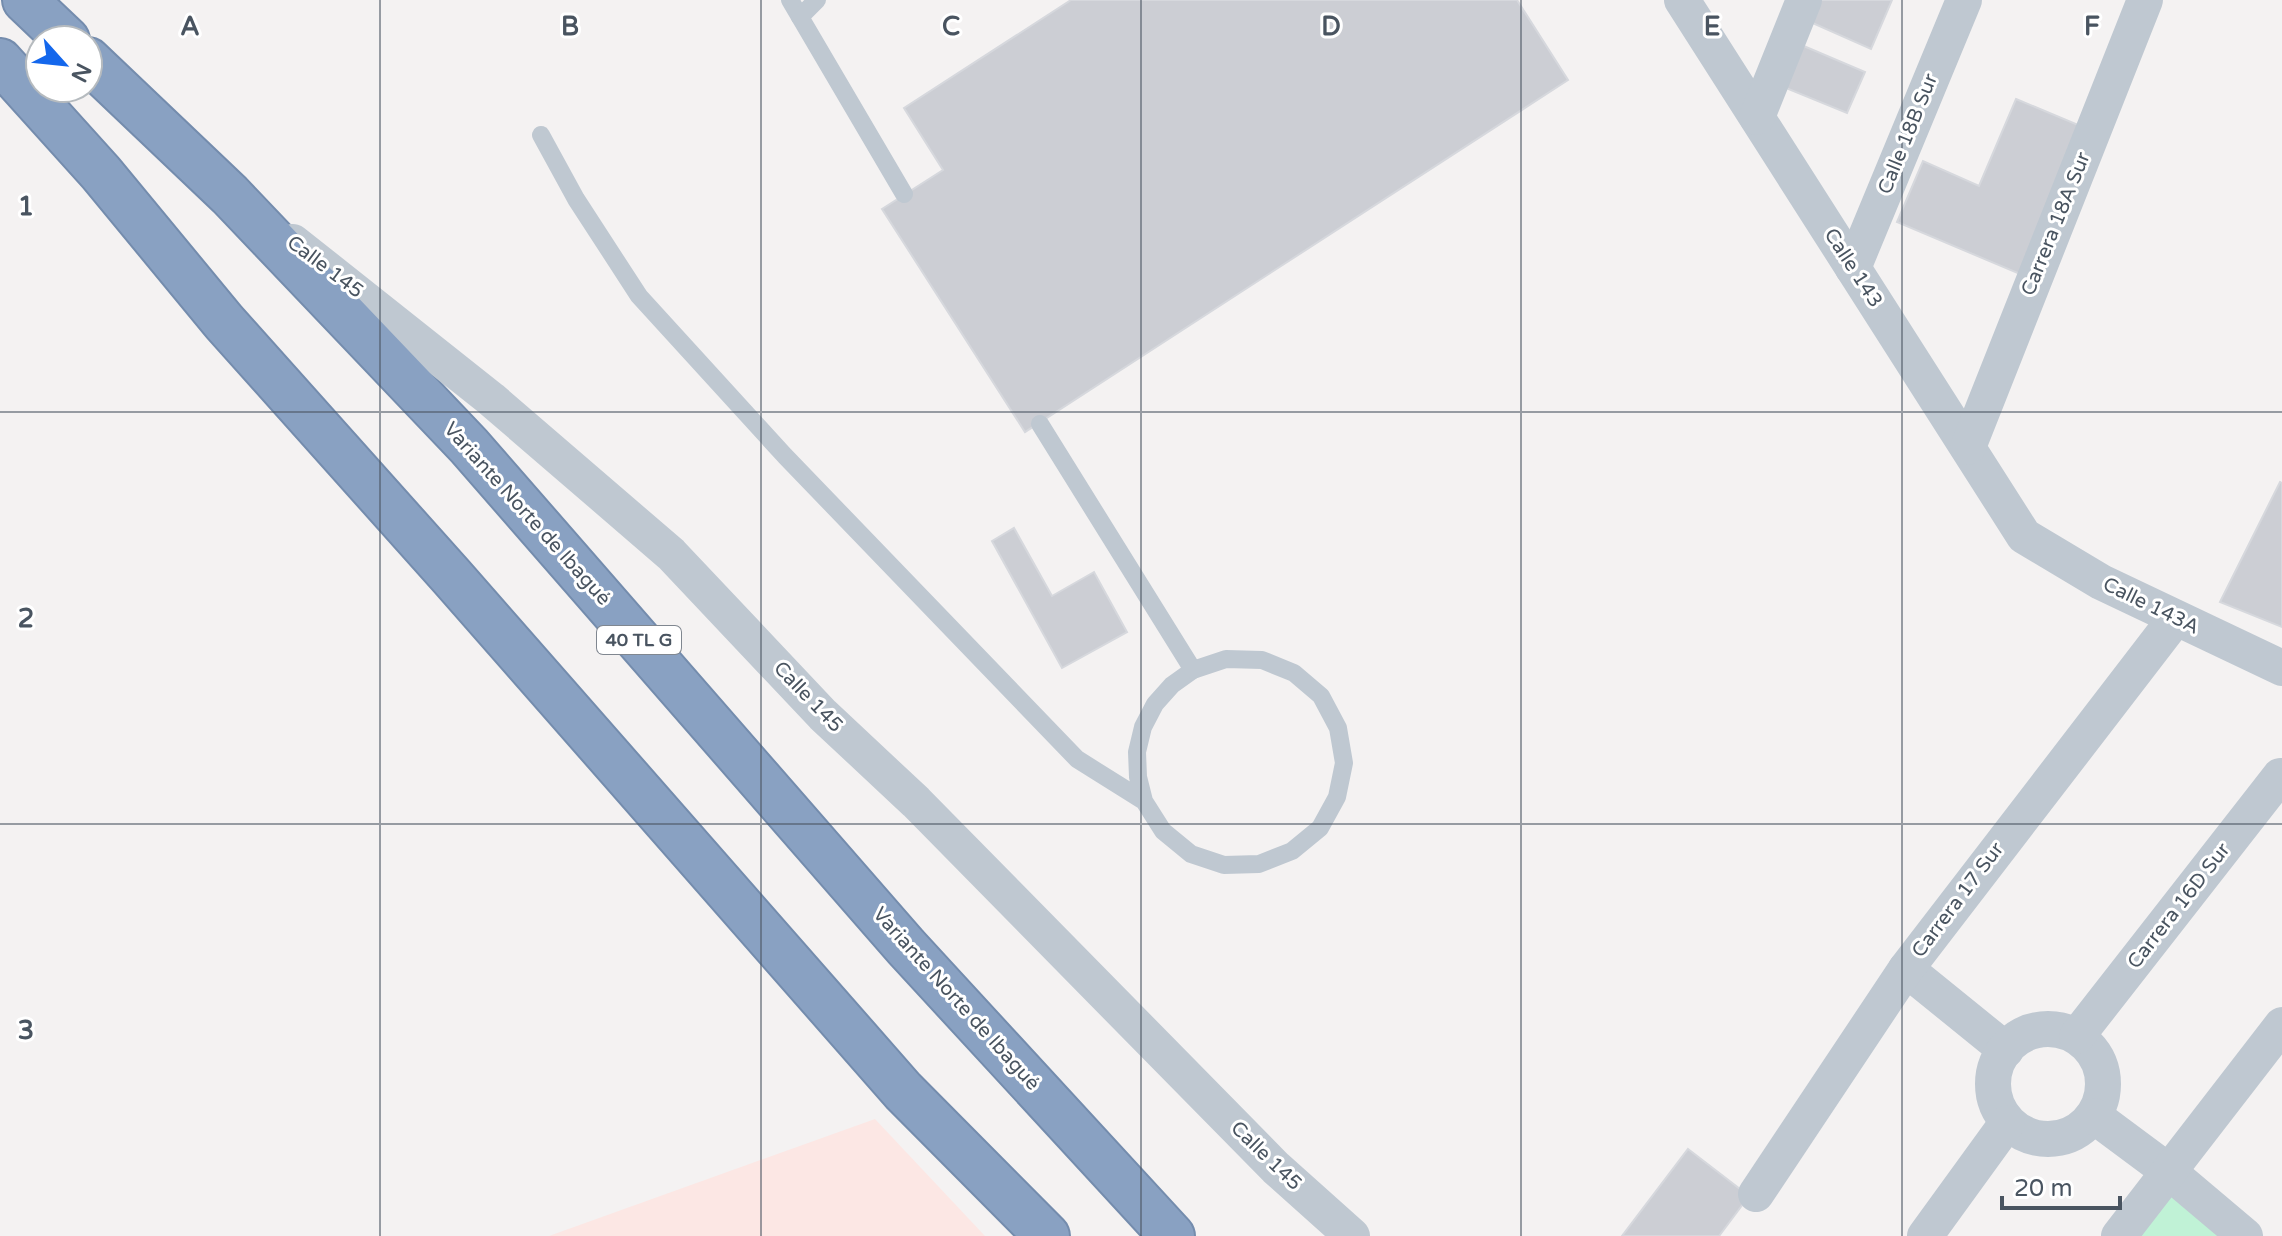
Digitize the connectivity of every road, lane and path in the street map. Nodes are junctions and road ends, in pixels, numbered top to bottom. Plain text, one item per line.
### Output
1 (25, 0) edge
2 (790, 0) edge
3 (817, 0) edge
4 (1682, 0) edge
5 (1804, 0) edge
6 (1964, 0) edge
7 (2145, 0) edge
8 (800, 17) junction
9 (50, 24) edge
10 (0, 61) edge
11 (104, 75) edge
12 (1757, 117) junction
13 (541, 135) dead end
14 (904, 194) dead end
15 (230, 195) junction
16 (1853, 268) junction
17 (1040, 424) dead end
18 (1968, 447) junction
19 (2024, 536) joint
20 (2175, 619) junction
21 (2282, 668) edge
22 (1193, 670) junction
23 (2280, 776) dead end
24 (1144, 801) junction
25 (1906, 969) junction
26 (2282, 1025) edge
27 (2077, 1036) junction
28 (2006, 1050) junction
29 (2094, 1116) junction
30 (2007, 1123) junction
31 (2168, 1171) junction
32 (1756, 1194) dead end
33 (1047, 1236) edge
34 (1172, 1236) edge
35 (1352, 1236) edge
36 (1925, 1236) edge
37 (2119, 1236) edge
38 (2245, 1236) edge

1 - 9 highway
2 - 8 lane
3 - 8 lane
4 - 12 street, Calle 143
5 - 12 street
6 - 16 street, Calle 18B Sur
7 - 18 street, Carrera 18A Sur
8 - 14 lane
10 - 33 highway
11 - 15 highway, Variante Norte de Ibagué / 40 TL G
12 - 16 street, Calle 143
13 - 24 lane
15 - 34 highway, Variante Norte de Ibagué / 40 TL G
15 - 35 street, Calle 145
16 - 18 street, Calle 143
17 - 22 lane
18 - 19 street, Calle 143
19 - 20 street, Calle 143A
20 - 21 street, Calle 143A
20 - 25 street, Carrera 17 Sur
22 - 24 lane
22 - 24 lane
23 - 27 street, Carrera 16D Sur
25 - 28 street
25 - 32 street, Carrera 17 Sur
26 - 31 street
27 - 28 street
27 - 29 street
28 - 30 street
29 - 30 street
29 - 31 street
30 - 36 street
31 - 37 street
31 - 38 street

